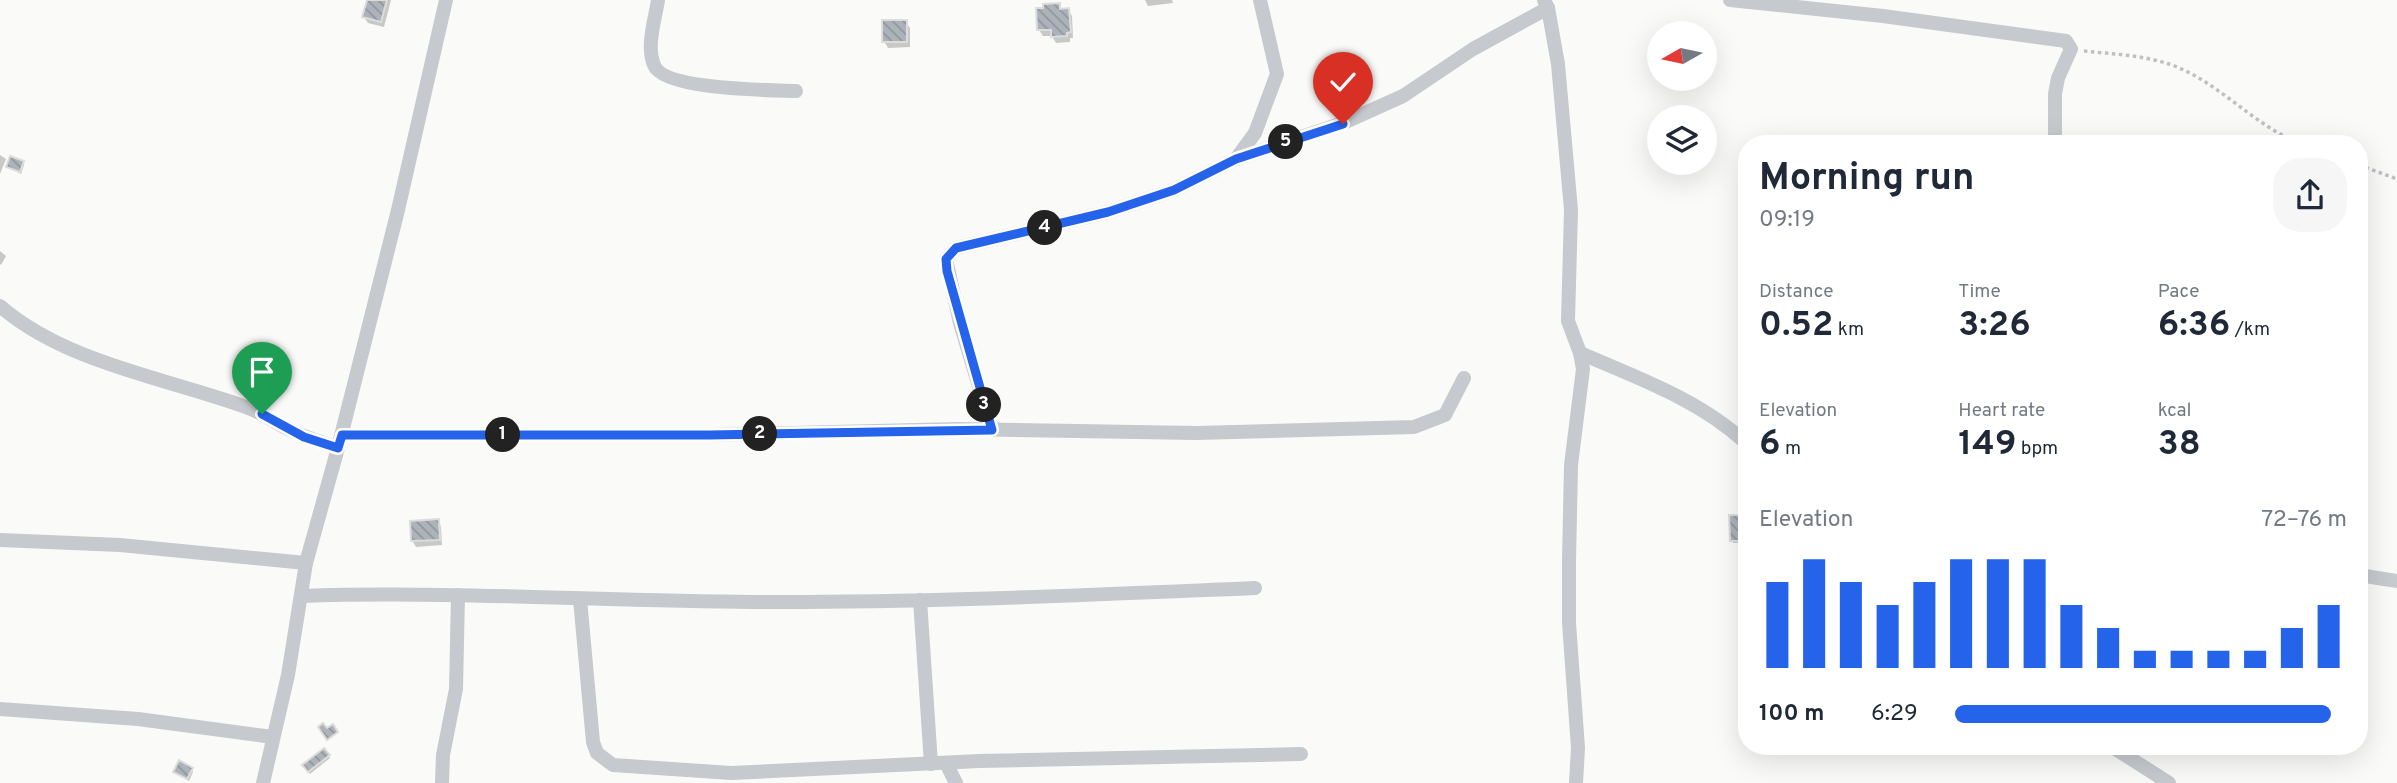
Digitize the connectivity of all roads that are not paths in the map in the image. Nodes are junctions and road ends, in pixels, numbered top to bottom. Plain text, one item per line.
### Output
1 (446, 0) edge
2 (658, 0) edge
3 (1260, 0) edge
4 (1730, 0) edge
5 (1546, 4) edge
6 (796, 91) dead end
7 (2054, 135) edge
8 (1236, 159) junction
9 (0, 306) edge
10 (1580, 353) junction
11 (1464, 378) dead end
12 (992, 430) junction
13 (1738, 435) edge
14 (340, 442) junction
15 (0, 540) edge
16 (306, 563) junction
17 (2368, 576) edge
18 (2397, 581) edge
19 (1255, 588) dead end
20 (458, 595) junction
21 (301, 596) junction
22 (580, 599) junction
23 (920, 600) junction
24 (0, 709) edge
25 (273, 737) junction
26 (1301, 754) dead end
27 (2125, 755) edge
28 (947, 763) junction
29 (931, 764) junction
30 (696, 777) edge
31 (263, 783) edge
32 (442, 783) edge
33 (956, 783) edge
34 (1576, 783) edge
35 (2169, 783) edge

1 - 14 street
2 - 6 street
3 - 8 street
4 - 7 street
5 - 8 street
5 - 10 street
8 - 12 street
9 - 14 street
10 - 13 street
10 - 34 street
11 - 12 street
12 - 14 street
14 - 16 street
15 - 16 street
16 - 21 street
17 - 18 street
19 - 23 street
20 - 21 street
20 - 22 street
20 - 32 street
21 - 25 street
22 - 23 street
22 - 30 street
23 - 29 street
24 - 25 street
25 - 31 street
26 - 28 street
27 - 35 street
28 - 29 street
28 - 33 street
29 - 30 street

